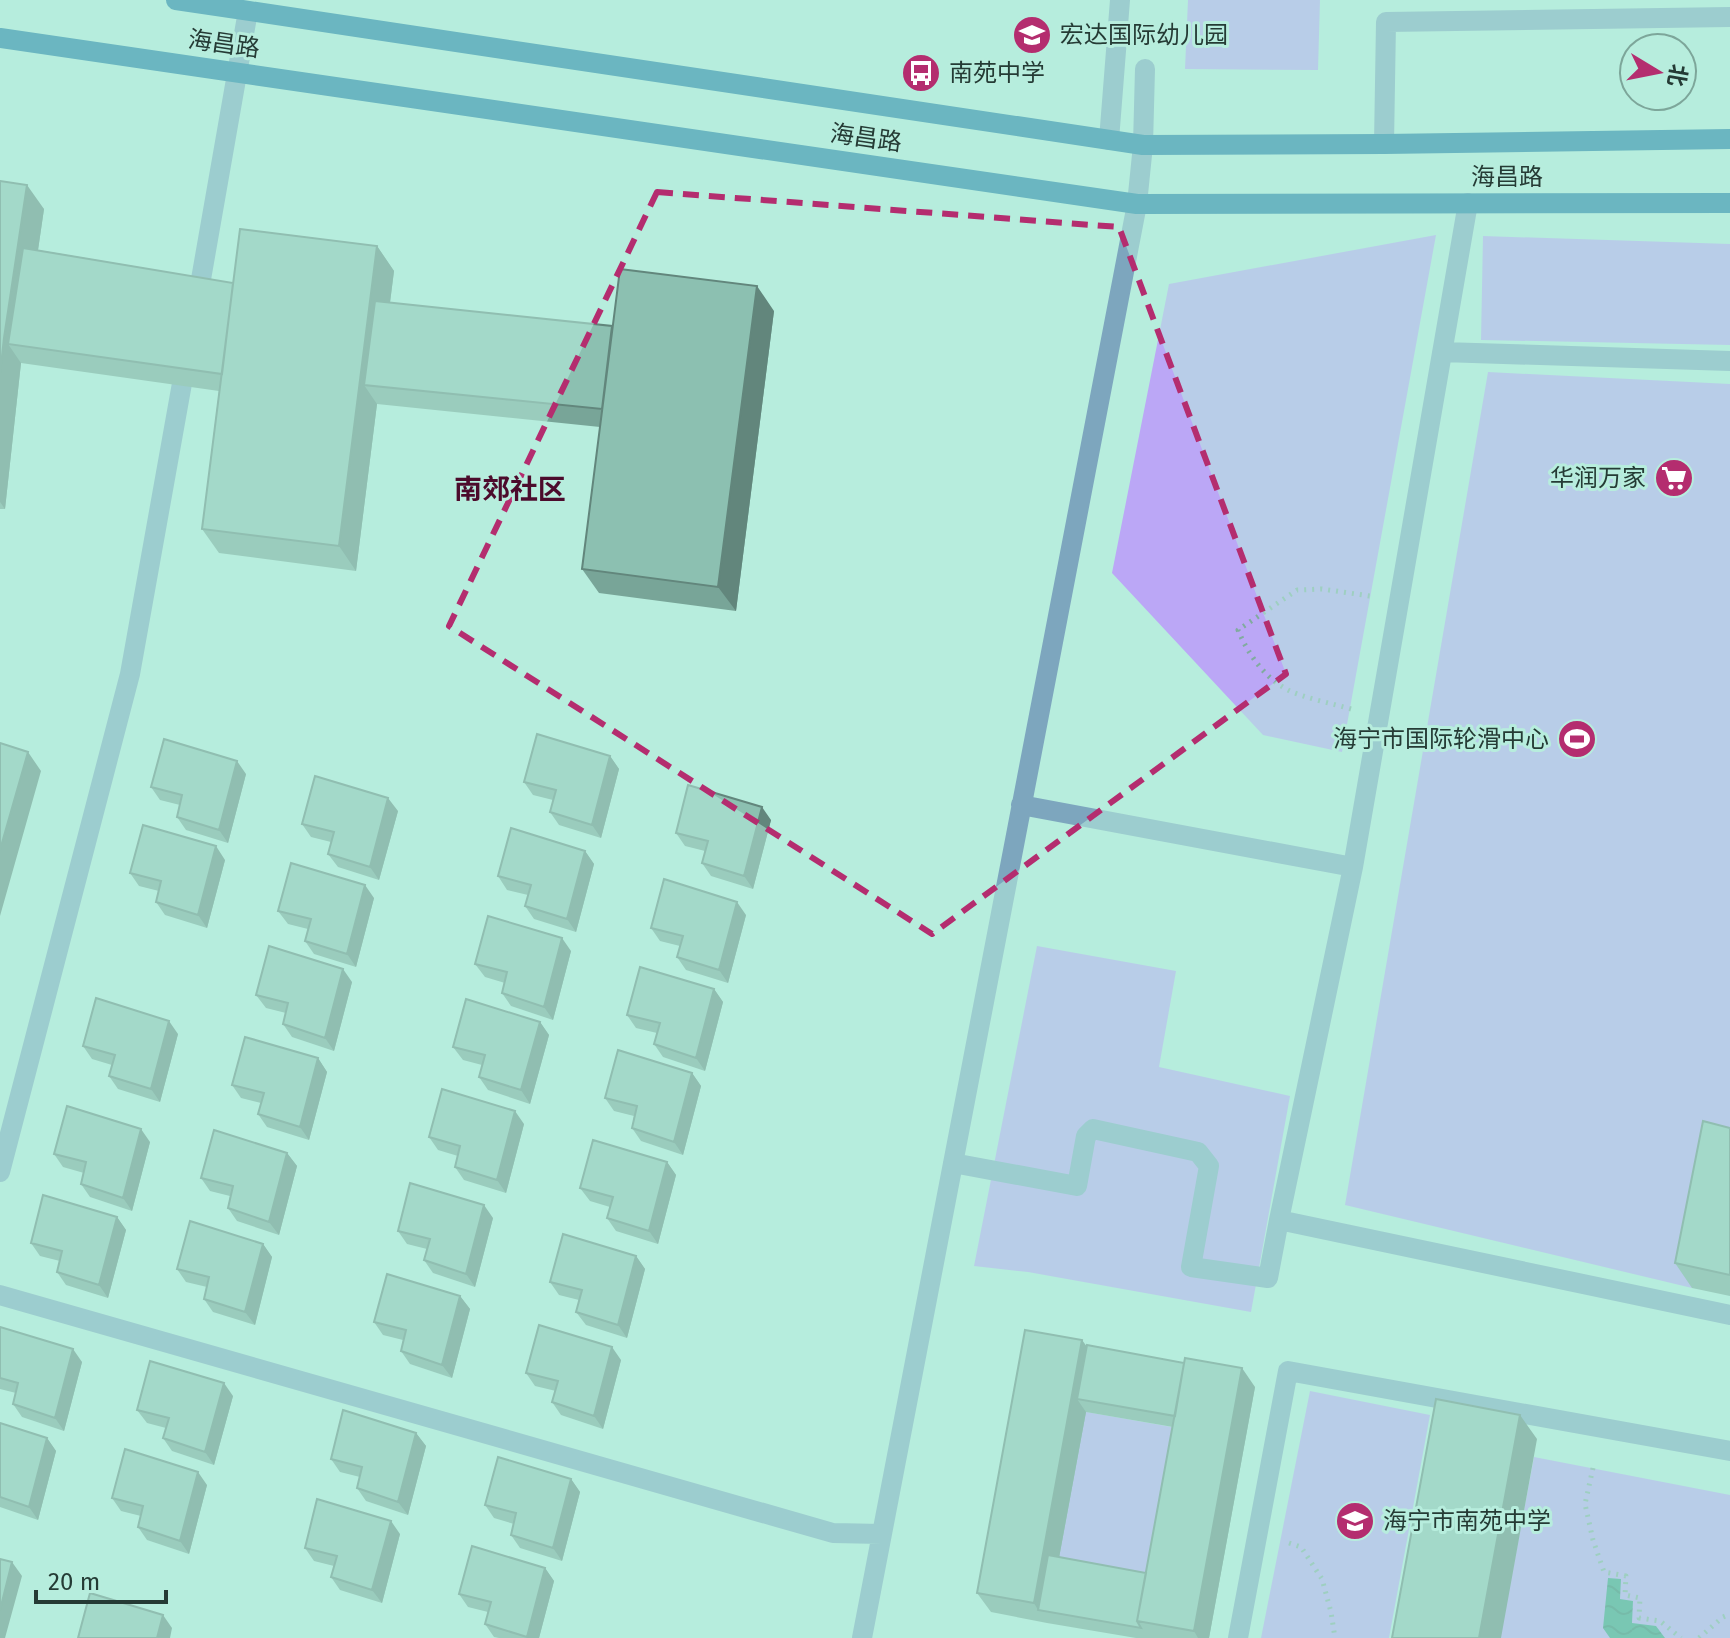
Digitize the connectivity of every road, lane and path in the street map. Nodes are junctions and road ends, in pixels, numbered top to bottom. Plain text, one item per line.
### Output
1 (176, 0) edge
2 (1120, 0) edge
3 (248, 11) junction
4 (1730, 17) edge
5 (0, 38) edge
6 (1145, 69) dead end
7 (239, 72) junction
8 (1730, 139) edge
9 (1109, 140) junction
10 (1384, 144) junction
11 (1143, 145) junction
12 (1468, 203) junction
13 (1730, 203) edge
14 (1137, 204) junction
15 (194, 319) edge
16 (189, 349) edge
17 (1442, 352) junction
18 (1730, 361) edge
19 (1399, 599) junction
20 (1378, 717) junction
21 (1021, 805) junction
22 (1353, 867) junction
23 (953, 1163) junction
24 (0, 1172) edge
25 (1279, 1220) junction
26 (0, 1295) edge
27 (1730, 1315) edge
28 (1730, 1451) edge
29 (1593, 1468) dead end
30 (1257, 1532) junction
31 (882, 1534) junction
32 (1730, 1614) edge
33 (862, 1638) edge
34 (1238, 1638) edge
35 (1335, 1638) edge
36 (1681, 1638) edge
37 (1699, 1638) edge

1 - 3 main road, 海昌路
2 - 9 street
3 - 7 street
3 - 9 main road, 海昌路
4 - 10 street
5 - 7 main road, 海昌路
6 - 11 street
7 - 14 main road, 海昌路
7 - 15 street
8 - 10 main road, 海昌路
9 - 11 main road, 海昌路
10 - 11 main road, 海昌路
11 - 14 street
12 - 13 main road, 海昌路
12 - 14 main road, 海昌路
12 - 17 street
14 - 21 street
16 - 24 street
17 - 18 street
17 - 19 street
19 - 20 street
19 - 20 path
20 - 22 street
21 - 22 street
21 - 23 street
22 - 25 street
23 - 25 street
23 - 31 street
25 - 27 street
26 - 31 street
28 - 30 street
29 - 36 path
30 - 34 street
30 - 35 path
31 - 33 street
32 - 37 path

